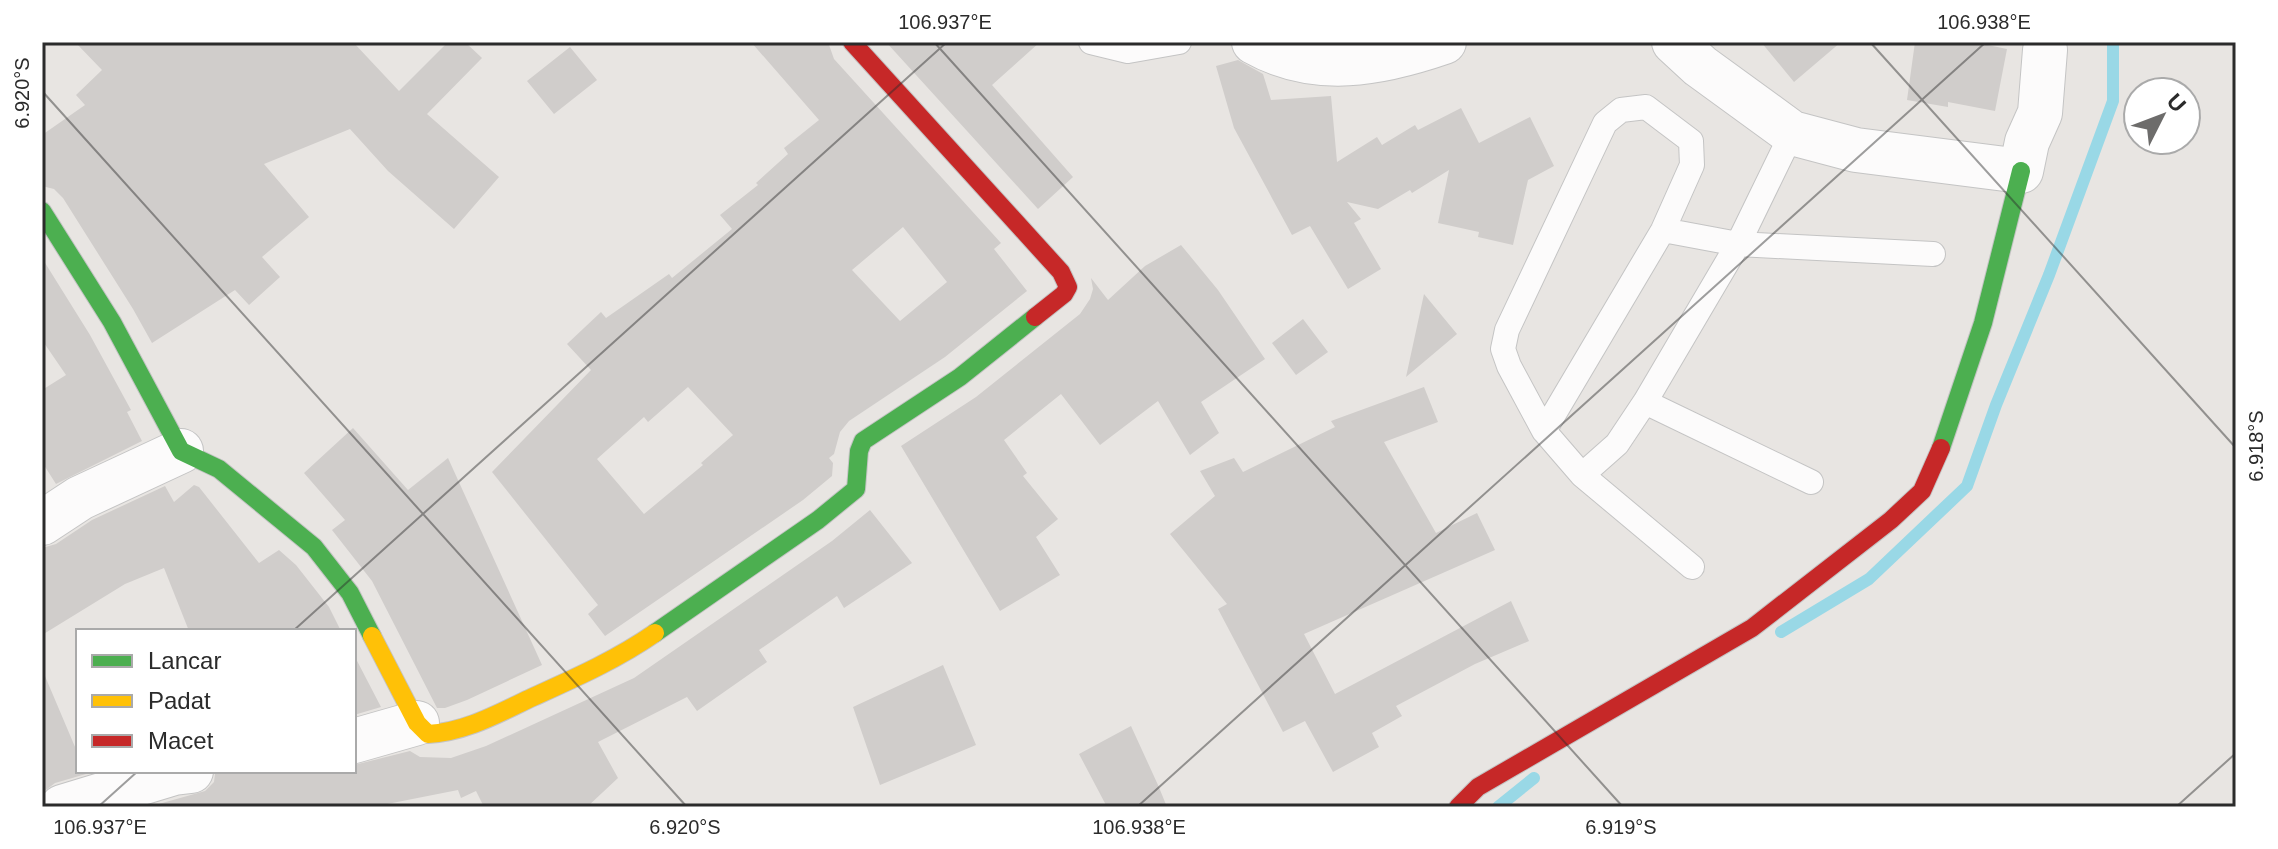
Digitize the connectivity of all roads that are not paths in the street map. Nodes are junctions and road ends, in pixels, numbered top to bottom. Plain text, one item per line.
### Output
1 (852, 42) edge
2 (1091, 42) edge
3 (1179, 42) edge
4 (1254, 42) edge
5 (1444, 42) edge
6 (1674, 42) edge
7 (2045, 50) dead end
8 (1792, 133) junction
9 (2021, 171) junction
10 (42, 211) edge
11 (1663, 230) junction
12 (1738, 244) junction
13 (1933, 254) dead end
14 (1645, 402) junction
15 (1544, 431) junction
16 (181, 451) junction
17 (1582, 475) junction
18 (1811, 482) dead end
19 (42, 523) edge
20 (1692, 567) dead end
21 (417, 723) junction
22 (356, 740) edge
23 (174, 773) edge
24 (62, 807) edge
25 (1458, 807) edge

1 - 21 street
2 - 3 lane
4 - 5 street
6 - 8 street
7 - 9 street
8 - 9 street
8 - 12 lane
9 - 25 street
10 - 16 street
11 - 12 lane
11 - 15 lane
11 - 15 lane
12 - 13 lane
12 - 14 lane
14 - 17 lane
14 - 18 lane
15 - 17 lane
16 - 19 street
16 - 21 street
17 - 20 lane
21 - 22 street
23 - 24 street

